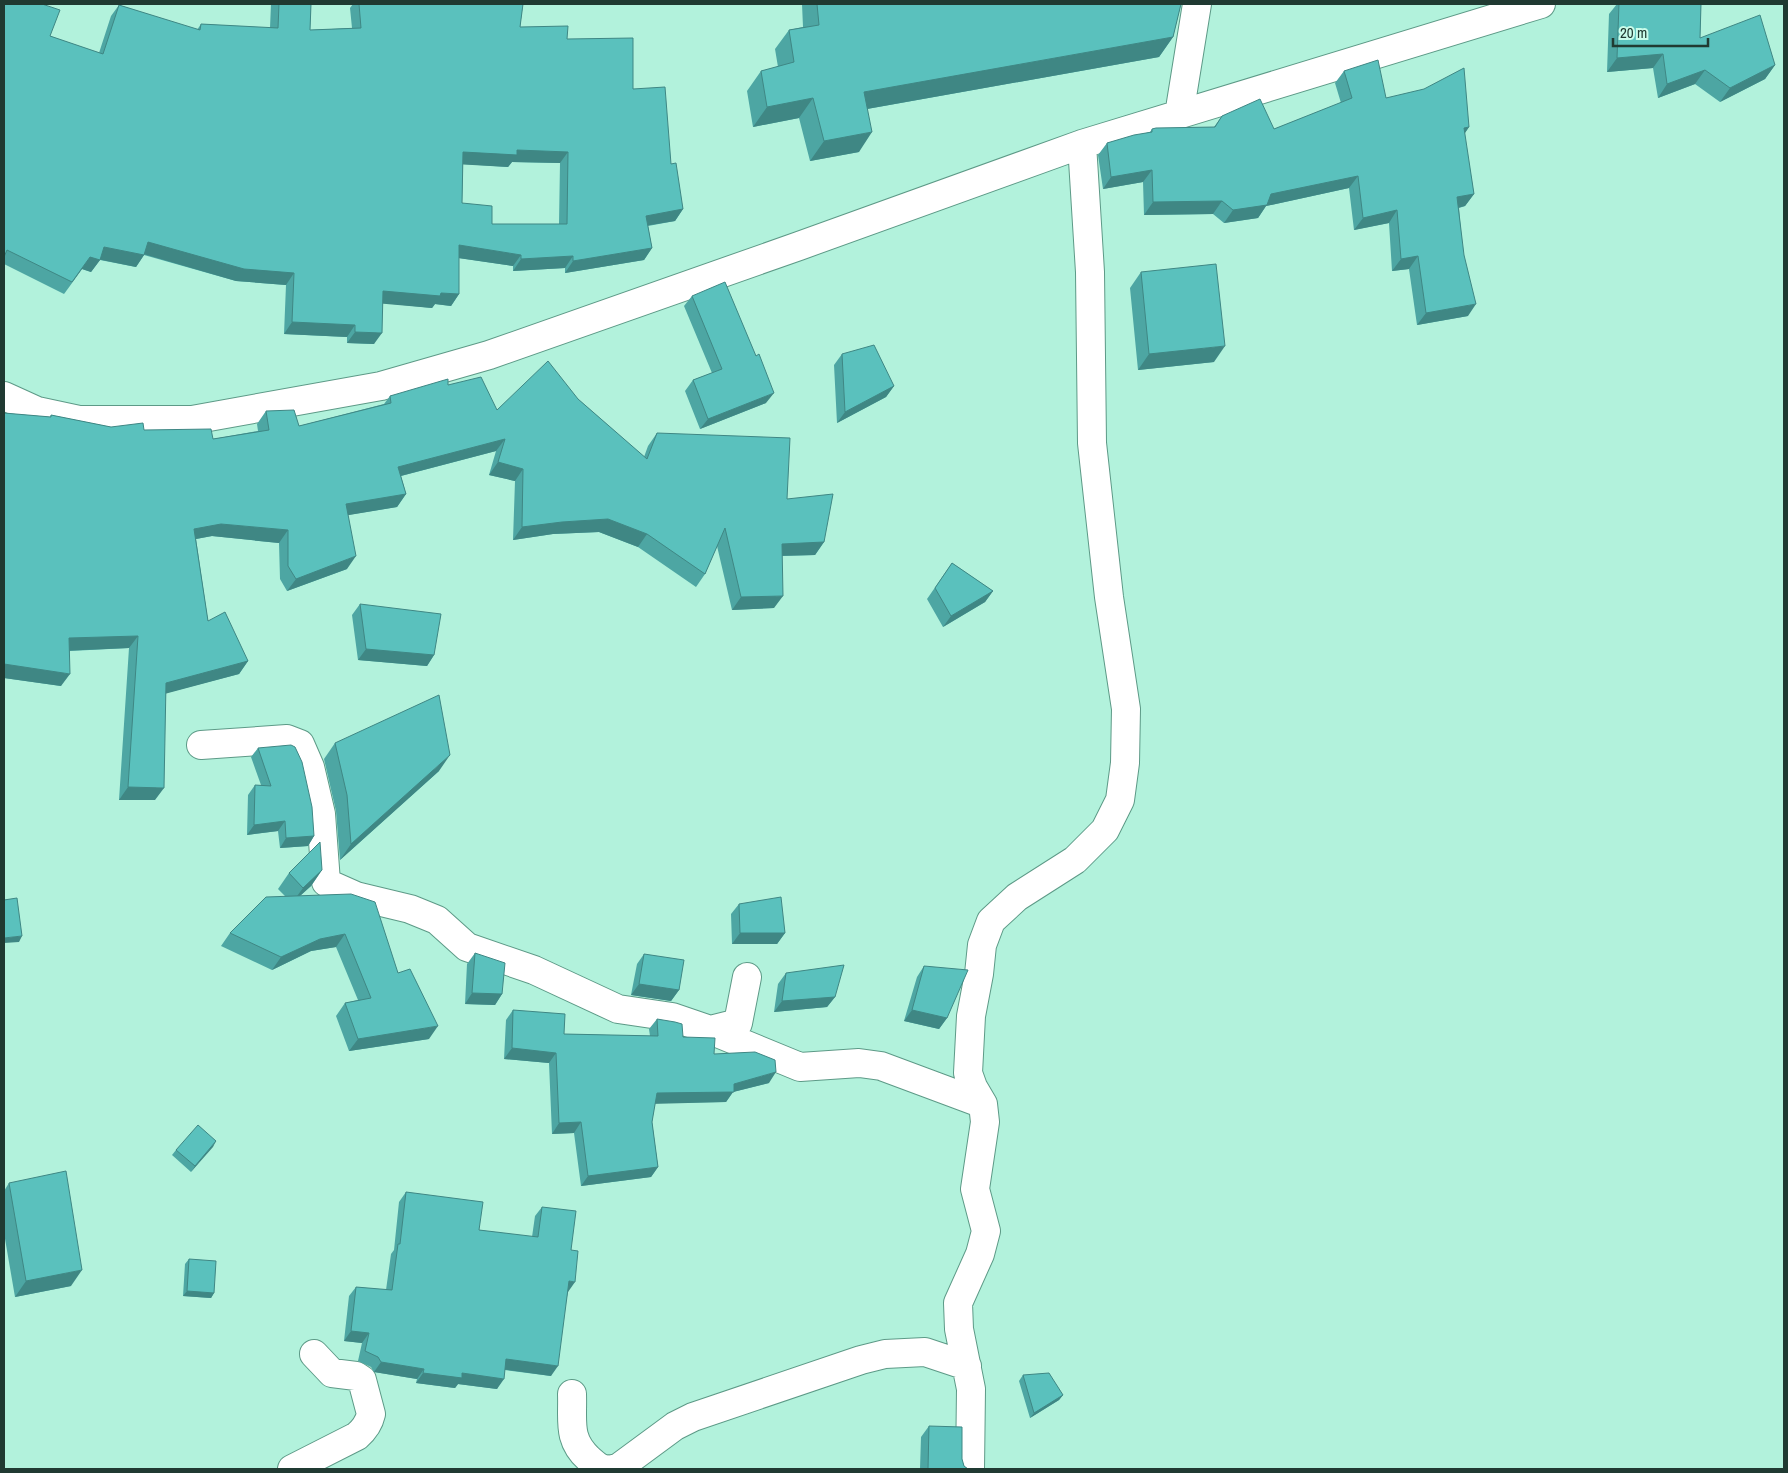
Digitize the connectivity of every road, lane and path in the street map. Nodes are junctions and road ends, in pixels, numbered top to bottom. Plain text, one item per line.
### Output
1 (1197, 4) edge
2 (1541, 4) edge
3 (1179, 115) junction
4 (1082, 144) junction
5 (4, 396) edge
6 (201, 745) dead end
7 (747, 977) dead end
8 (710, 1030) junction
9 (983, 1104) junction
10 (314, 1354) dead end
11 (966, 1366) junction
12 (572, 1394) dead end
13 (292, 1469) edge
14 (606, 1469) edge
15 (613, 1469) edge
16 (970, 1469) edge

1 - 3 street
2 - 3 street
3 - 4 street
4 - 5 street
4 - 9 street
6 - 8 street
7 - 8 street
8 - 9 street
9 - 11 street
10 - 13 street
11 - 15 street
11 - 16 street
12 - 14 street

